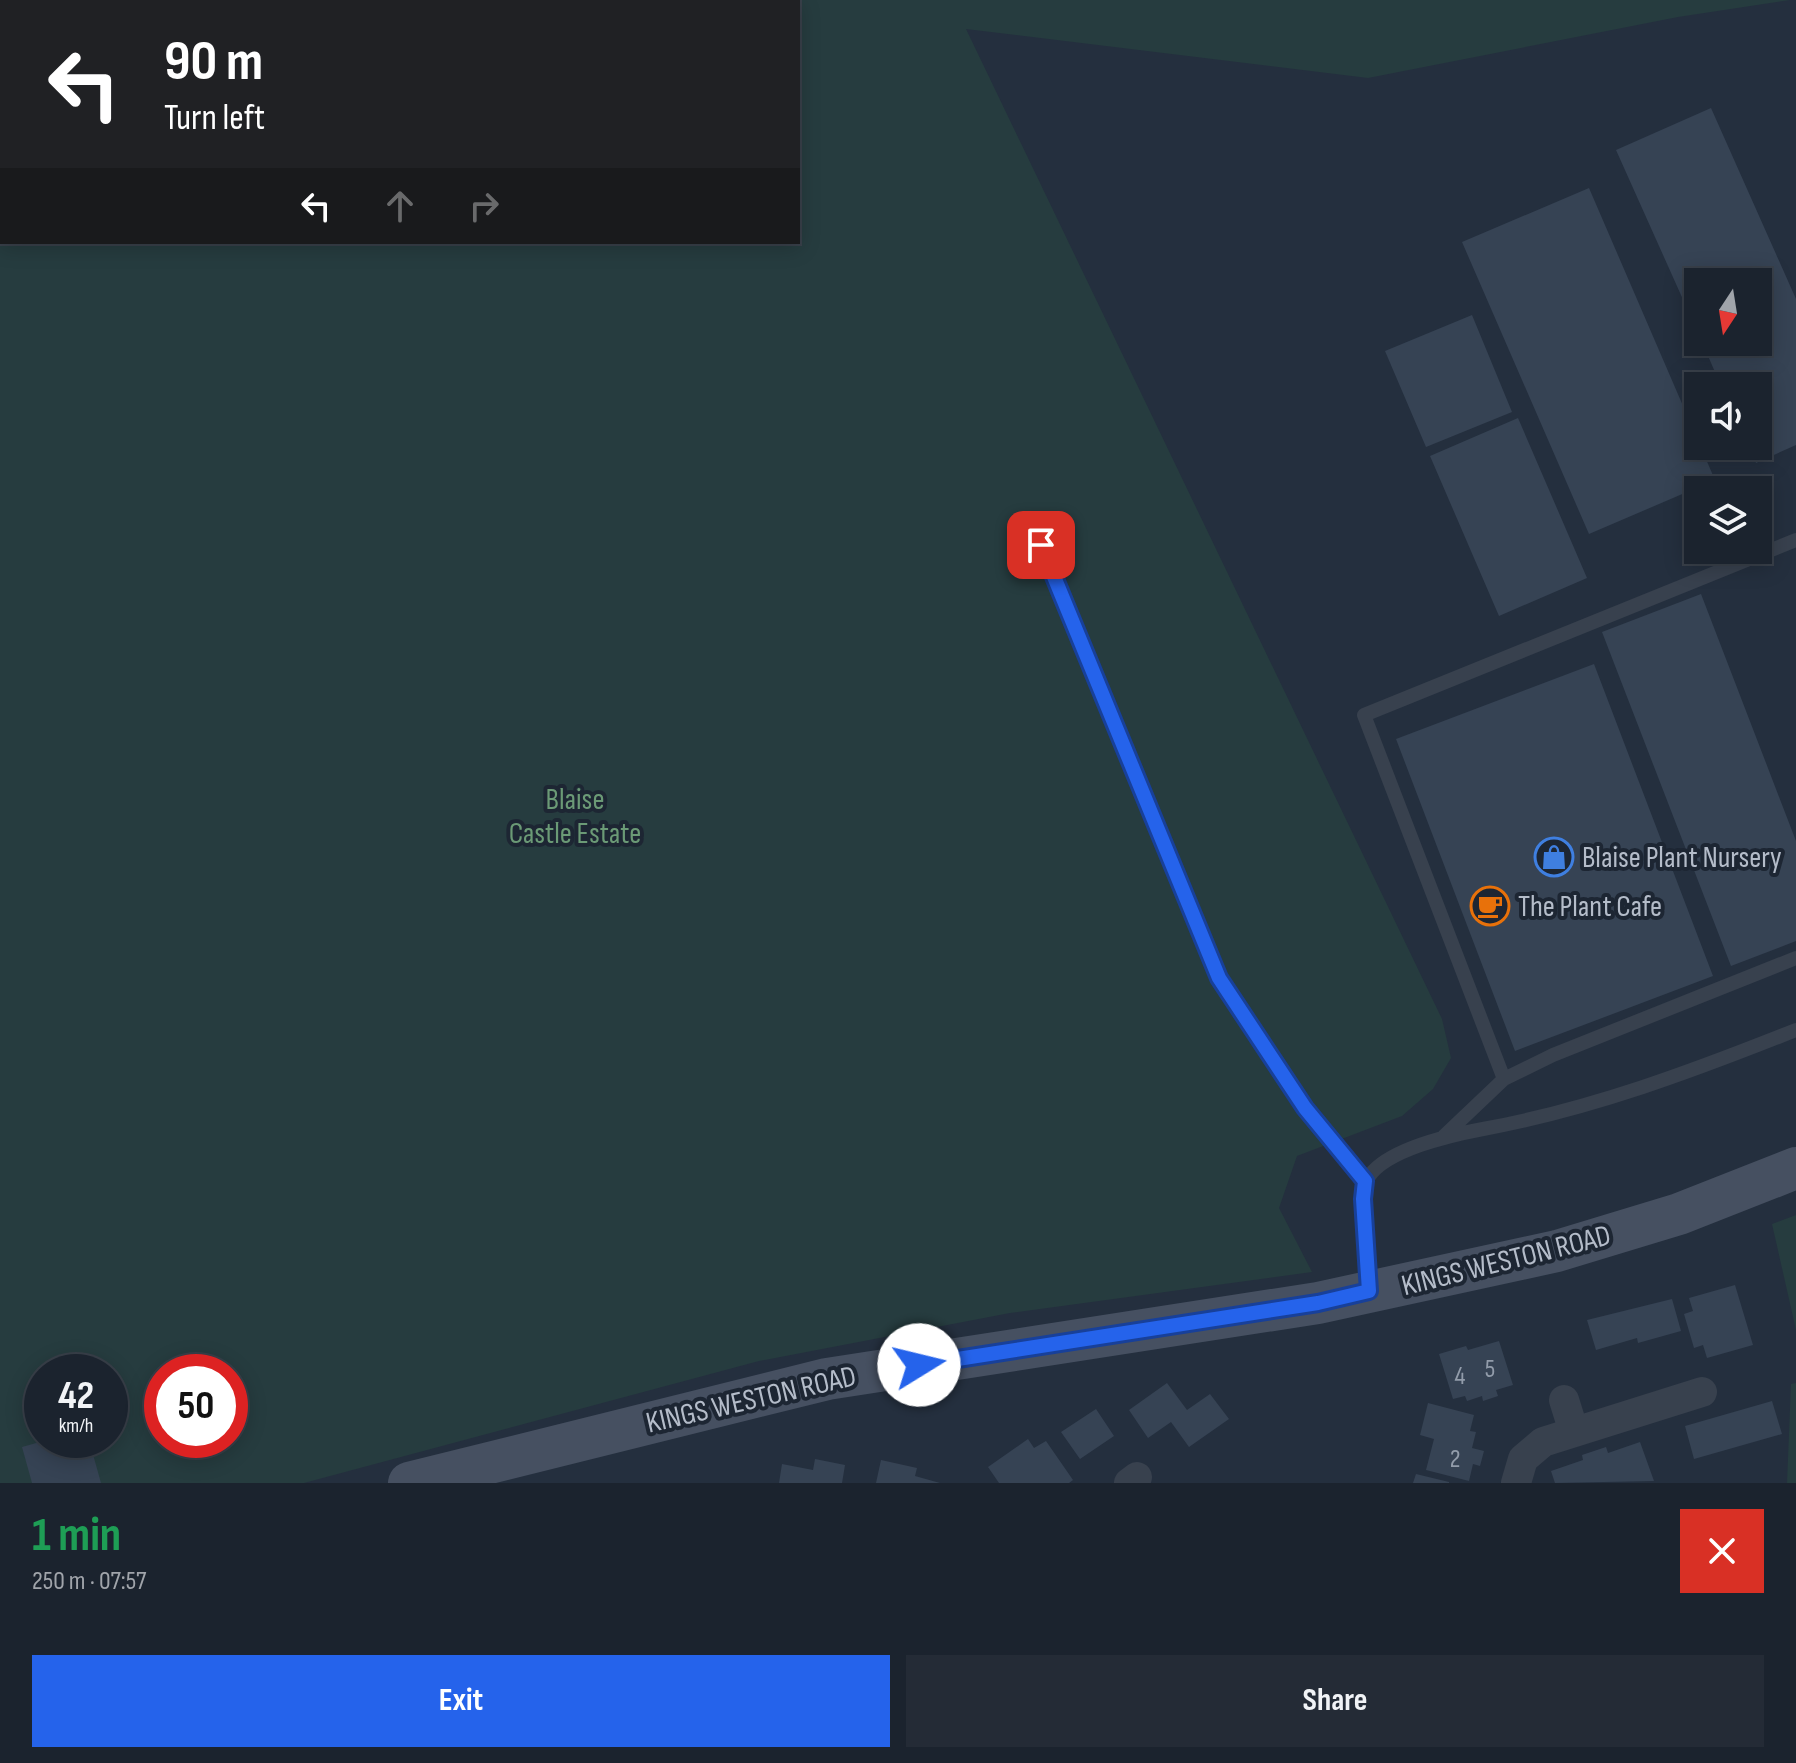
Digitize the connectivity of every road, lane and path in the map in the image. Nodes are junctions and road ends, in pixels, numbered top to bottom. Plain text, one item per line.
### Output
1 (1796, 540) edge
2 (1041, 545) dead end
3 (1796, 958) edge
4 (1796, 1030) edge
5 (1504, 1079) junction
6 (1444, 1137) junction
7 (1796, 1168) edge
8 (1365, 1181) junction
9 (1369, 1291) junction
10 (1702, 1392) dead end
11 (1564, 1400) dead end
12 (1574, 1432) junction
13 (409, 1483) edge
14 (1516, 1483) edge

1 - 5 lane
2 - 8 lane
3 - 5 lane
4 - 6 lane
5 - 6 lane
6 - 8 lane
7 - 9 main road, KINGS WESTON ROAD
8 - 9 lane
9 - 13 main road, KINGS WESTON ROAD
10 - 12 street
11 - 12 street
12 - 14 street

